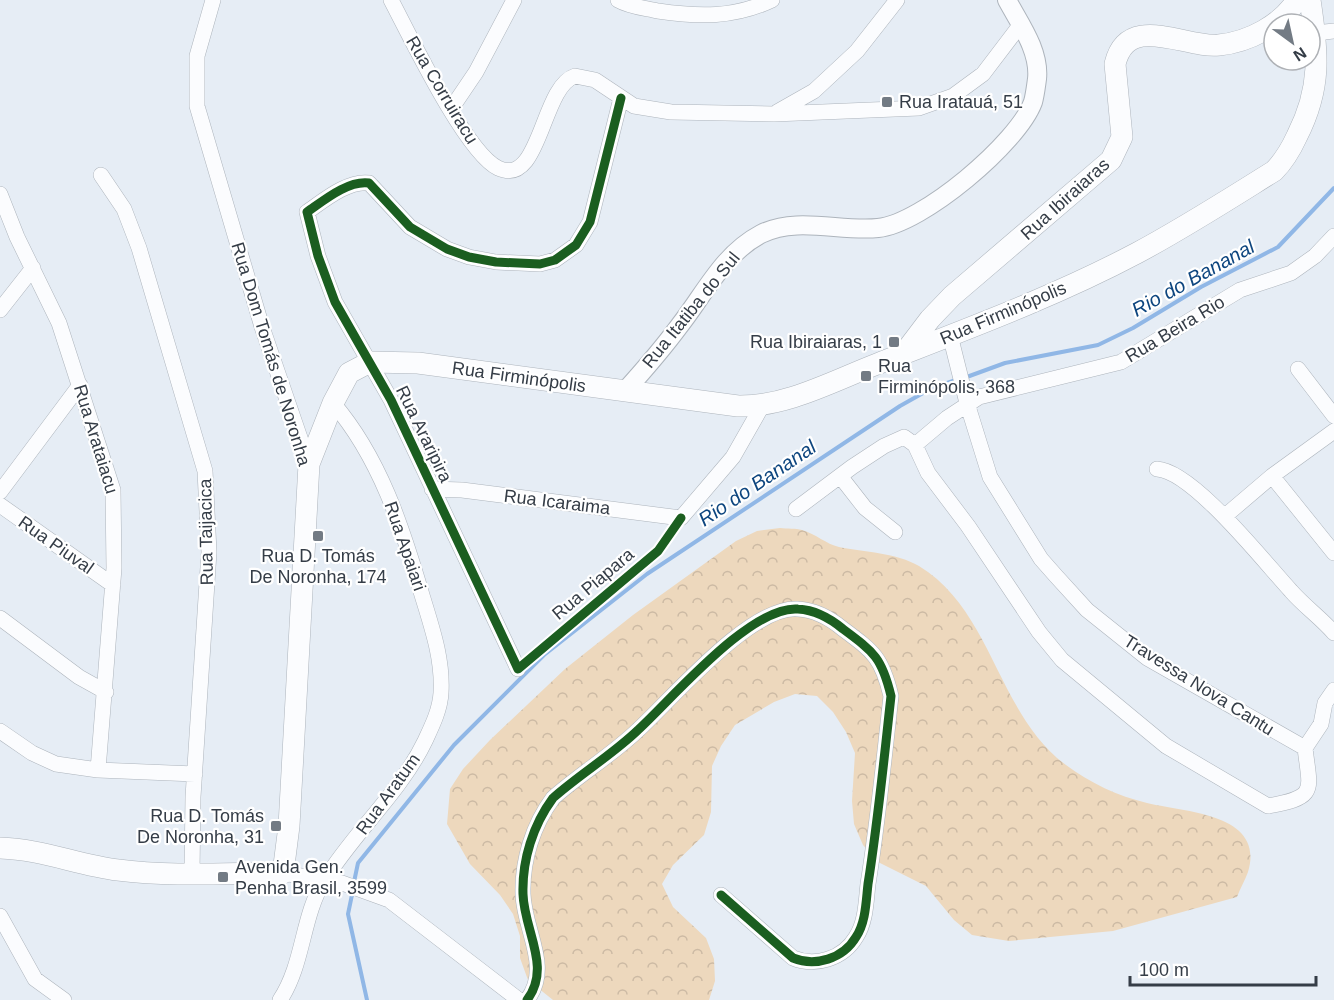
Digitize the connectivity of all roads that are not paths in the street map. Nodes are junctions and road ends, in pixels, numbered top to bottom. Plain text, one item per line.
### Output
1 (213, 0) edge
2 (391, 0) edge
3 (514, 0) edge
4 (618, 0) edge
5 (772, 0) edge
6 (897, 0) edge
7 (1007, 0) edge
8 (1297, 0) edge
9 (1310, 0) edge
10 (1021, 24) junction
11 (1325, 32) edge
12 (621, 98) junction
13 (451, 109) junction
14 (774, 114) junction
15 (101, 175) dead end
16 (0, 194) edge
17 (1334, 236) edge
18 (33, 268) junction
19 (0, 310) edge
20 (938, 312) junction
21 (926, 336) junction
22 (952, 341) junction
23 (370, 362) junction
24 (1298, 369) dead end
25 (80, 385) junction
26 (625, 391) junction
27 (966, 396) junction
28 (333, 403) junction
29 (762, 406) junction
30 (1334, 416) edge
31 (1334, 431) edge
32 (915, 445) junction
33 (309, 464) junction
34 (1157, 468) dead end
35 (840, 476) junction
36 (1272, 476) junction
37 (432, 489) junction
38 (0, 492) edge
39 (0, 505) edge
40 (796, 509) dead end
41 (1225, 516) junction
42 (895, 532) dead end
43 (1334, 553) edge
44 (113, 585) junction
45 (0, 618) edge
46 (1334, 633) edge
47 (518, 669) dead end
48 (1334, 690) edge
49 (106, 692) junction
50 (440, 702) joint
51 (1328, 720) edge
52 (0, 731) edge
53 (1305, 748) junction
54 (98, 770) junction
55 (195, 774) junction
56 (0, 848) edge
57 (192, 873) junction
58 (283, 873) junction
59 (324, 880) junction
60 (721, 895) dead end
61 (0, 916) edge
62 (64, 1000) edge
63 (280, 1000) edge
64 (519, 1000) edge
65 (527, 1000) edge

1 - 33 street, Rua Dom Tomás de Noronha
2 - 13 street, Rua Corruiracu
3 - 13 street
4 - 5 street
6 - 14 street
7 - 10 street, Rua Itatiba do Sul
8 - 20 main road, Rua Ibiraiaras
9 - 11 main road, Rua Firminópolis
10 - 14 street
10 - 26 street, Rua Itatiba do Sul
11 - 22 main road, Rua Firminópolis
12 - 13 street, Rua Corruiracu
12 - 14 street
12 - 23 street, Rua Araripira
15 - 55 street, Rua Taijacica
16 - 18 street, Rua Arataiacu
17 - 27 street, Rua Beira Rio
18 - 19 street
18 - 25 street, Rua Arataiacu
20 - 21 main road, Rua Ibiraiaras
20 - 22 main road
21 - 22 main road, Rua Firminópolis
21 - 29 main road, Rua Firminópolis
22 - 27 street, Travessa Nova Cantu
23 - 26 main road, Rua Firminópolis
23 - 28 main road
23 - 37 street, Rua Araripira
24 - 30 street
25 - 38 street
25 - 44 street, Rua Arataiacu
26 - 29 main road, Rua Firminópolis
27 - 32 street, Rua Beira Rio
27 - 53 street, Travessa Nova Cantu
28 - 33 main road
28 - 50 street, Rua Apaiari
29 - 37 street, Rua Icaraima
31 - 36 street
32 - 35 street
32 - 53 street
33 - 58 main road, Rua Dom Tomás de Noronha
34 - 41 street
35 - 40 street
35 - 42 street
36 - 41 street
36 - 43 street
37 - 47 street, Rua Araripira
39 - 44 street, Rua Piuval
41 - 46 street
44 - 49 street, Rua Arataiacu
45 - 49 street
48 - 51 street
49 - 54 street, Rua Arataiacu
50 - 59 street, Rua Aratum
51 - 53 street
52 - 54 street
54 - 55 street
55 - 57 street, Rua Taijacica
56 - 57 main road
57 - 58 main road
58 - 59 street
59 - 63 street, Rua Aratum
59 - 64 street
60 - 65 street
61 - 62 street

